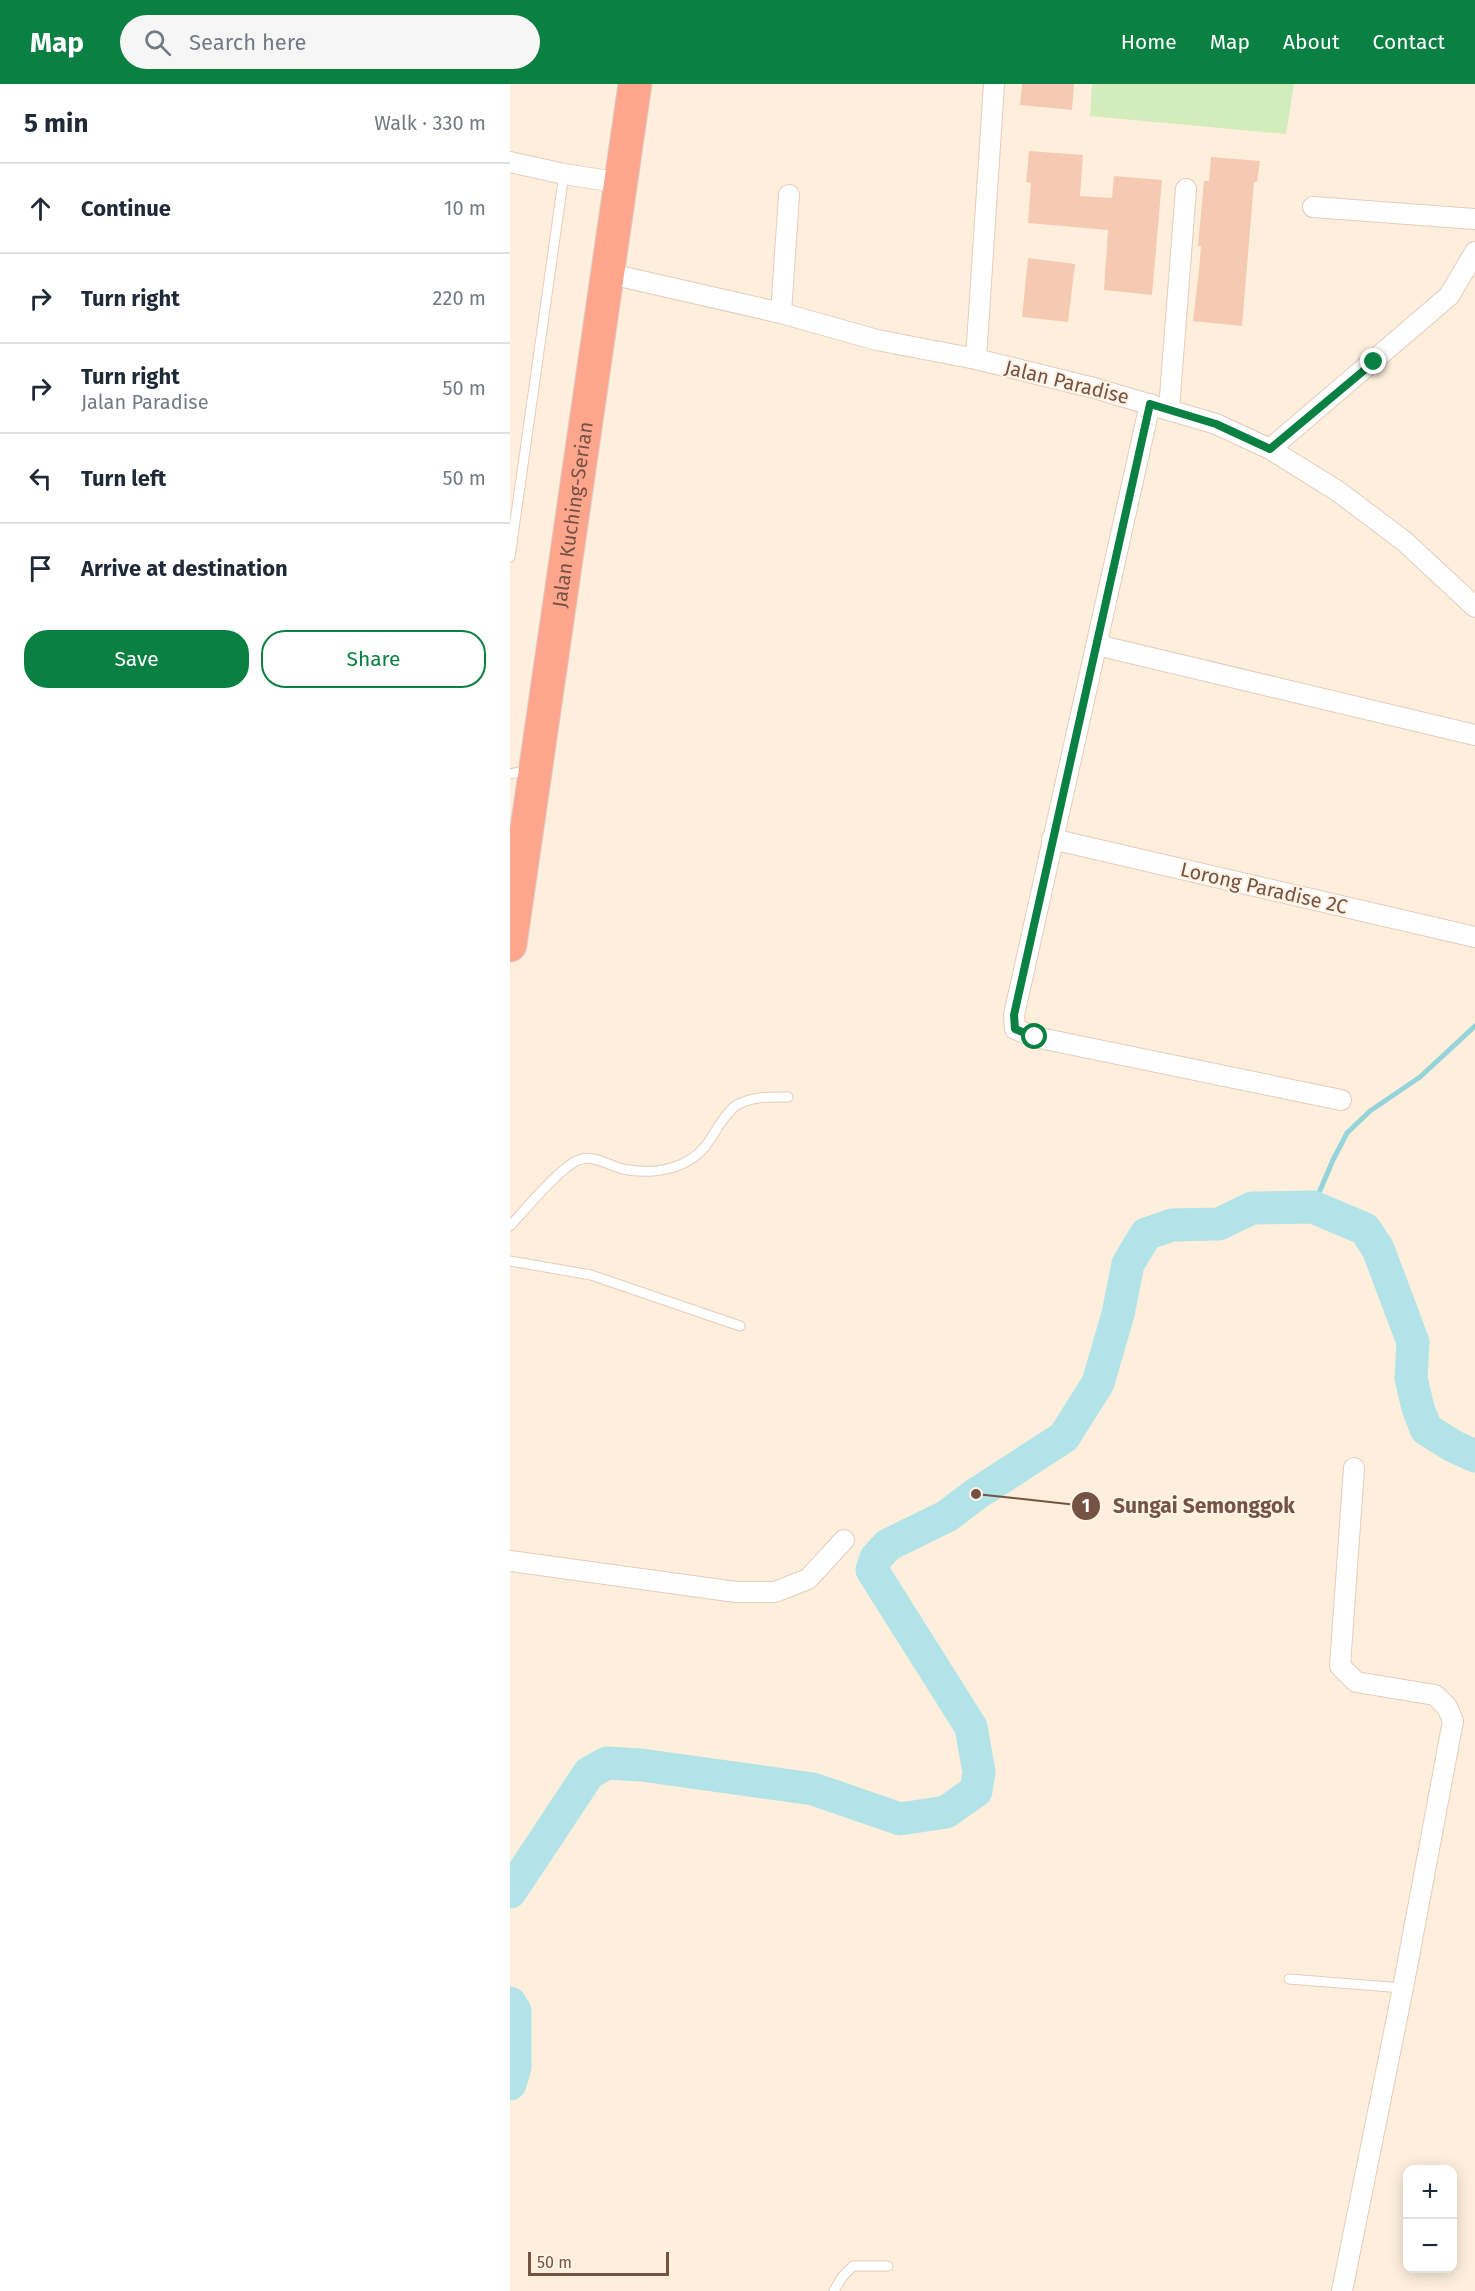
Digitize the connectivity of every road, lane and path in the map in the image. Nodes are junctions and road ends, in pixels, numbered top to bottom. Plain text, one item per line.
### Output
1 (635, 84) edge
2 (994, 84) edge
3 (510, 162) edge
4 (564, 174) junction
5 (622, 183) junction
6 (1186, 189) dead end
7 (789, 195) dead end
8 (1313, 207) dead end
9 (1475, 219) edge
10 (1475, 252) edge
11 (606, 273) junction
12 (781, 314) junction
13 (976, 359) junction
14 (1160, 406) junction
15 (1270, 449) junction
16 (510, 557) edge
17 (1475, 608) edge
18 (1097, 645) junction
19 (1475, 735) edge
20 (523, 771) edge
21 (1052, 839) junction
22 (1475, 937) edge
23 (510, 945) edge
24 (788, 1097) dead end
25 (1341, 1100) dead end
26 (510, 1226) edge
27 (510, 1261) edge
28 (740, 1326) dead end
29 (1354, 1468) dead end
30 (844, 1540) dead end
31 (510, 1561) edge
32 (1289, 1979) dead end
33 (1403, 1988) junction
34 (888, 2266) dead end
35 (834, 2291) edge
36 (1342, 2291) edge

1 - 5 highway, Jalan Kuching-Serian
2 - 13 street
3 - 4 street
4 - 5 street
4 - 16 lane
5 - 11 highway, Jalan Kuching-Serian
6 - 14 street
7 - 12 street
8 - 9 street
10 - 15 street
11 - 12 street, Jalan Paradise
11 - 20 highway, Jalan Kuching-Serian
12 - 13 street, Jalan Paradise
13 - 14 street, Jalan Paradise
14 - 15 street, Jalan Paradise
14 - 18 street
15 - 17 street, Jalan Paradise
18 - 19 street
18 - 21 street
20 - 23 highway, Jalan Kuching-Serian
21 - 22 street, Lorong Paradise 2C
21 - 25 street
24 - 26 lane
27 - 28 lane
29 - 33 street
30 - 31 street
32 - 33 lane
33 - 36 street
34 - 35 lane

